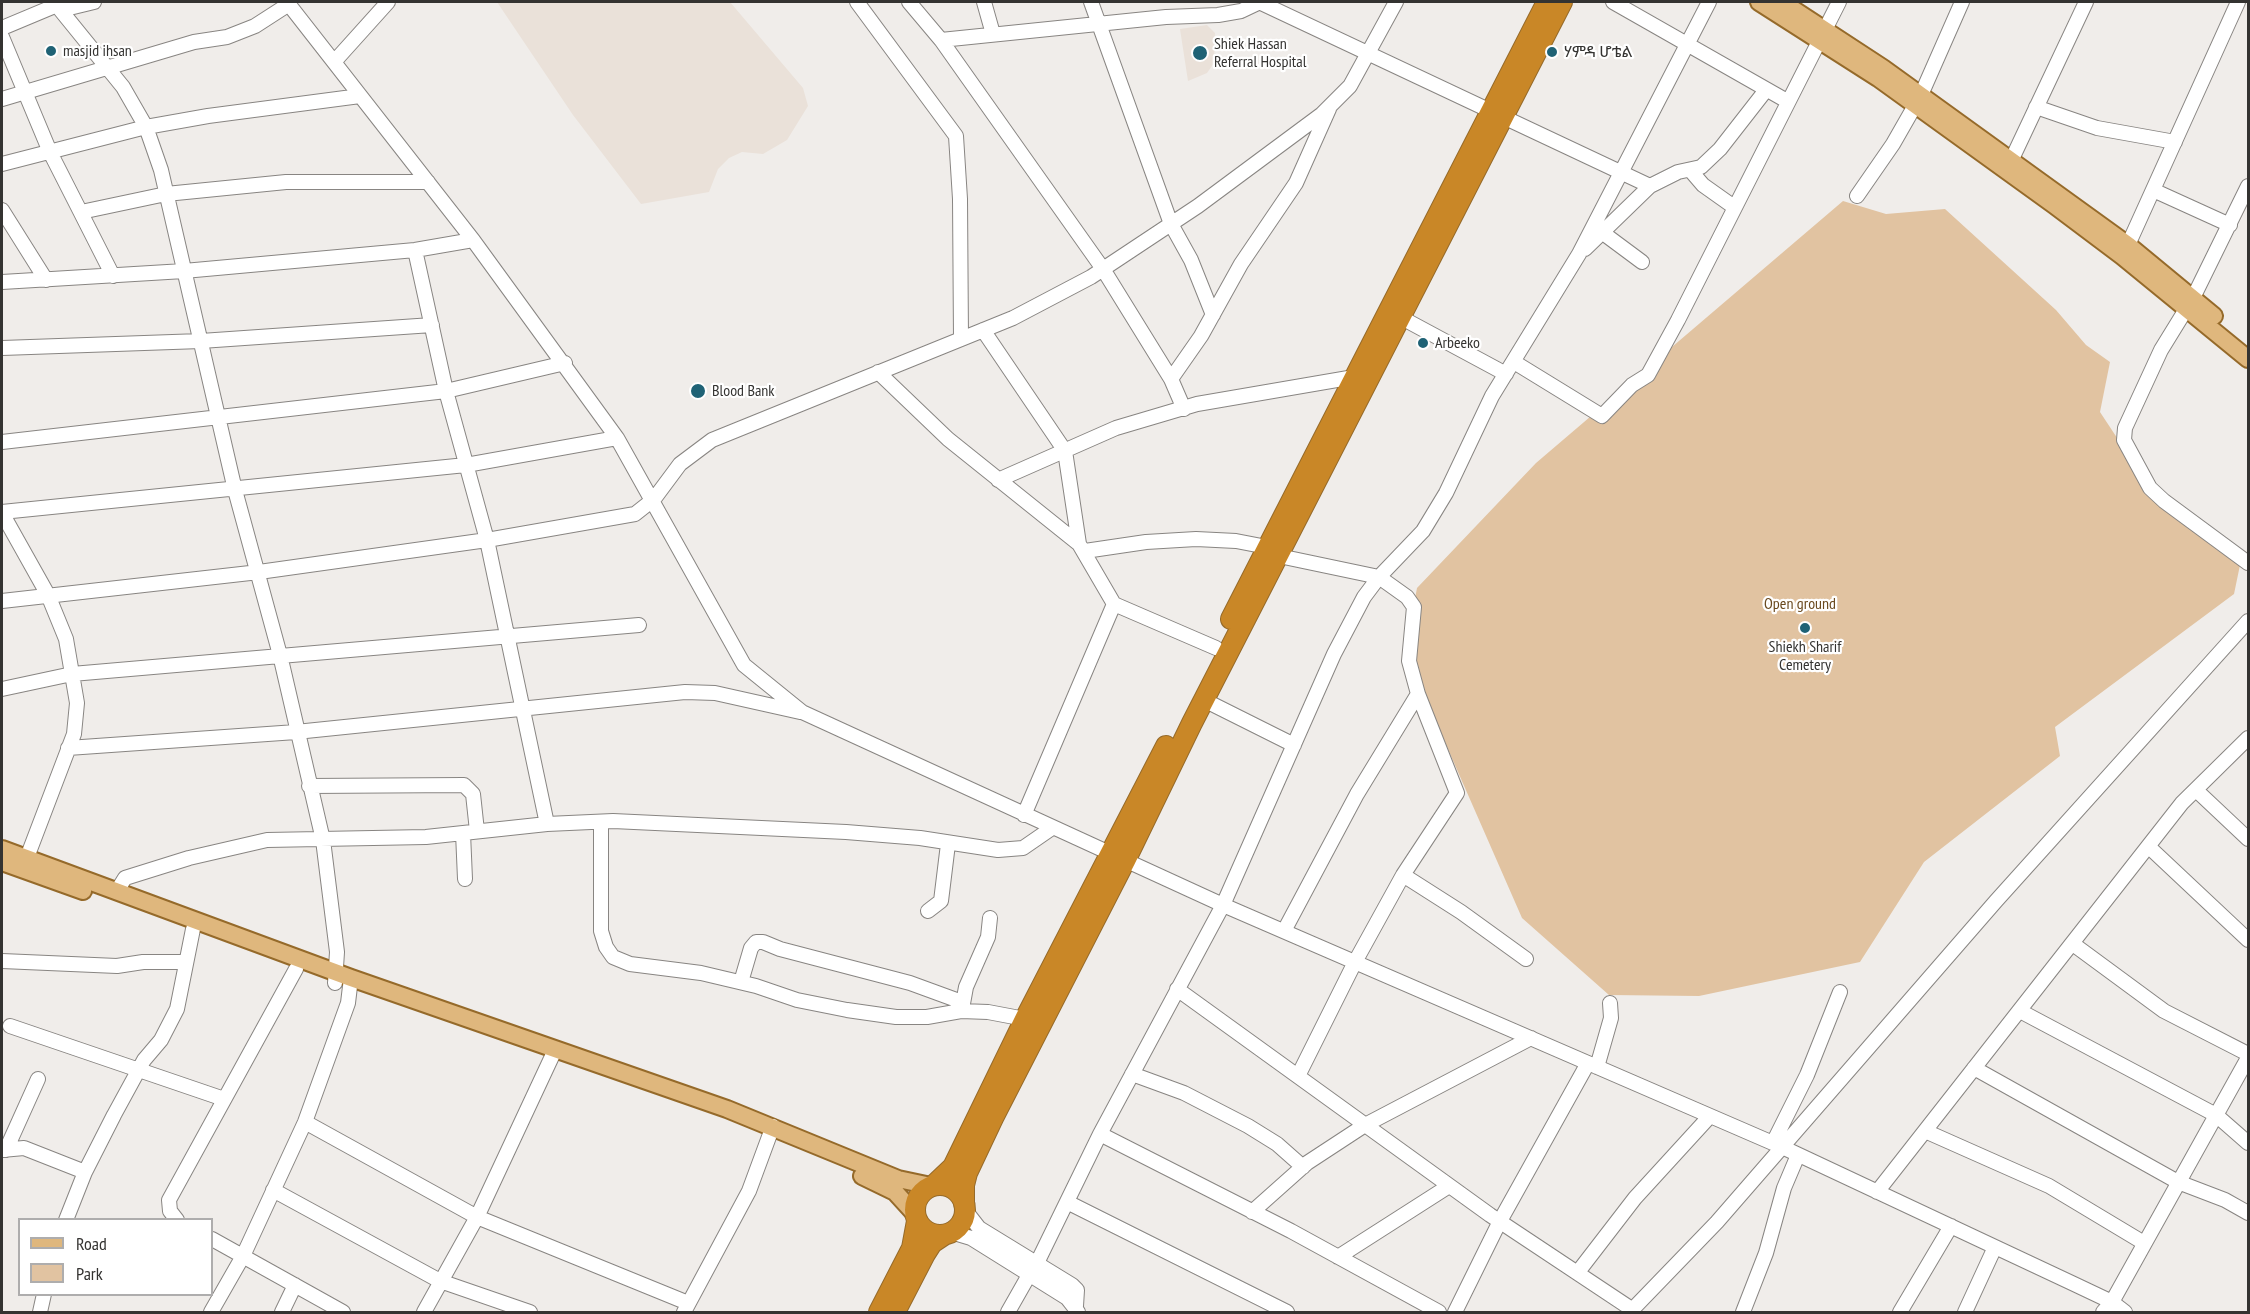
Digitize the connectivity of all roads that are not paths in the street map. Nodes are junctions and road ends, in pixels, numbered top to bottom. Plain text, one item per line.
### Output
1 (94, 2) edge
2 (388, 2) edge
3 (857, 2) edge
4 (909, 2) edge
5 (984, 2) edge
6 (1091, 2) edge
7 (1260, 2) edge
8 (1396, 2) edge
9 (1547, 2) edge
10 (1562, 2) edge
11 (1613, 2) edge
12 (1709, 2) edge
13 (1759, 2) edge
14 (1782, 2) edge
15 (1839, 2) edge
16 (1962, 2) edge
17 (2086, 2) edge
18 (2238, 2) edge
19 (288, 3) edge
20 (57, 5) edge
21 (1098, 23) junction
22 (2, 28) edge
23 (993, 34) junction
24 (1823, 36) junction
25 (2, 37) edge
26 (941, 40) junction
27 (1686, 46) junction
28 (1369, 53) junction
29 (334, 62) junction
30 (106, 66) junction
31 (1766, 90) junction
32 (26, 92) junction
33 (360, 96) junction
34 (2, 99) edge
35 (1918, 100) junction
36 (1787, 101) junction
37 (1331, 105) junction
38 (2036, 107) junction
39 (1496, 112) junction
40 (146, 127) junction
41 (2175, 142) junction
42 (50, 152) junction
43 (2011, 161) junction
44 (2, 164) edge
45 (1691, 171) junction
46 (1623, 172) junction
47 (428, 182) junction
48 (1650, 186) junction
49 (2248, 186) edge
50 (2153, 190) junction
51 (166, 194) junction
52 (1857, 196) dead end
53 (1734, 207) junction
54 (2, 210) edge
55 (81, 212) junction
56 (1171, 224) junction
57 (2230, 225) junction
58 (1603, 233) junction
59 (473, 240) junction
60 (2128, 245) junction
61 (415, 250) junction
62 (1579, 254) junction
63 (1642, 262) dead end
64 (1103, 269) junction
65 (184, 271) junction
66 (113, 276) junction
67 (45, 280) junction
68 (2, 282) edge
69 (2190, 304) junction
70 (1213, 315) junction
71 (1400, 317) junction
72 (432, 325) junction
73 (983, 330) junction
74 (961, 339) junction
75 (201, 341) junction
76 (2248, 346) edge
77 (2, 348) edge
78 (2248, 359) edge
79 (1514, 362) junction
80 (565, 363) junction
81 (878, 372) junction
82 (1506, 374) junction
83 (1362, 376) junction
84 (1171, 379) junction
85 (446, 392) junction
86 (1184, 409) junction
87 (218, 417) junction
88 (617, 438) junction
89 (2, 442) edge
90 (1065, 451) junction
91 (466, 465) junction
92 (998, 480) junction
93 (235, 490) junction
94 (654, 499) junction
95 (2, 512) edge
96 (487, 540) junction
97 (1082, 548) junction
98 (1273, 551) junction
99 (2248, 563) edge
100 (259, 572) junction
101 (1379, 578) junction
102 (48, 595) junction
103 (2, 601) edge
104 (1114, 604) junction
105 (2248, 621) edge
106 (639, 625) dead end
107 (507, 635) junction
108 (1216, 648) junction
109 (280, 655) junction
110 (72, 674) junction
111 (2, 689) edge
112 (1418, 694) junction
113 (1204, 700) junction
114 (522, 707) junction
115 (802, 712) junction
116 (296, 732) junction
117 (2248, 738) edge
118 (1294, 745) junction
119 (68, 748) junction
120 (309, 786) junction
121 (2196, 790) junction
122 (1024, 815) junction
123 (601, 822) junction
124 (547, 824) junction
125 (1052, 828) junction
126 (470, 832) junction
127 (2248, 839) edge
128 (323, 840) junction
129 (948, 844) junction
130 (2149, 847) junction
131 (2, 849) edge
132 (1119, 856) junction
133 (2, 862) edge
134 (24, 864) junction
135 (1403, 875) junction
136 (465, 879) dead end
137 (117, 891) junction
138 (1223, 905) junction
139 (928, 910) dead end
140 (990, 918) dead end
141 (193, 929) junction
142 (1284, 931) junction
143 (2248, 940) edge
144 (2073, 944) junction
145 (1526, 959) dead end
146 (2, 961) edge
147 (185, 962) junction
148 (1355, 962) junction
149 (296, 969) junction
150 (343, 980) junction
151 (741, 982) junction
152 (1178, 990) junction
153 (1840, 992) dead end
154 (1610, 1003) dead end
155 (962, 1007) junction
156 (2020, 1011) junction
157 (1025, 1019) junction
158 (10, 1026) dead end
159 (1531, 1038) junction
160 (554, 1055) junction
161 (2248, 1056) edge
162 (1593, 1065) junction
163 (1974, 1068) junction
164 (138, 1071) junction
165 (1132, 1074) junction
166 (1298, 1076) junction
167 (38, 1080) dead end
168 (224, 1099) junction
169 (2216, 1115) junction
170 (1710, 1116) junction
171 (304, 1122) junction
172 (1365, 1125) junction
173 (771, 1131) junction
174 (1925, 1131) junction
175 (1100, 1134) junction
176 (2248, 1143) edge
177 (1778, 1145) junction
178 (4, 1150) edge
179 (1798, 1155) junction
180 (1303, 1167) junction
181 (86, 1172) junction
182 (2178, 1182) junction
183 (933, 1186) junction
184 (1449, 1186) junction
185 (273, 1190) junction
186 (1877, 1192) junction
187 (1067, 1202) junction
188 (965, 1207) junction
189 (1252, 1212) junction
190 (2248, 1214) edge
191 (477, 1217) junction
192 (67, 1218) edge
193 (175, 1218) edge
194 (916, 1218) junction
195 (1500, 1221) junction
196 (1951, 1226) junction
197 (947, 1233) junction
198 (213, 1240) edge
199 (2144, 1243) junction
200 (1995, 1246) junction
201 (243, 1256) junction
202 (1338, 1257) junction
203 (1033, 1269) junction
204 (1578, 1272) junction
205 (440, 1281) junction
206 (295, 1285) junction
207 (44, 1296) edge
208 (2107, 1307) edge
209 (686, 1308) edge
210 (1077, 1309) edge
211 (1631, 1311) edge
212 (40, 1312) edge
213 (211, 1312) edge
214 (282, 1312) edge
215 (343, 1312) edge
216 (424, 1312) edge
217 (530, 1312) edge
218 (879, 1312) edge
219 (895, 1312) edge
220 (1008, 1312) edge
221 (1287, 1312) edge
222 (1439, 1312) edge
223 (1455, 1312) edge
224 (1743, 1312) edge
225 (1900, 1312) edge
226 (1965, 1312) edge
227 (2126, 1312) edge

1 - 20 street
2 - 29 street
3 - 74 street
4 - 26 street
5 - 23 street
6 - 21 street
7 - 21 street
7 - 28 street
8 - 28 street
9 - 39 highway
10 - 39 highway
11 - 27 street
12 - 27 street
13 - 24 main road
14 - 24 main road
15 - 24 street
16 - 35 street
17 - 38 street
18 - 41 street
19 - 29 street
19 - 30 street
20 - 22 street
20 - 30 street
21 - 23 street
21 - 56 street
23 - 26 street
24 - 35 main road
24 - 36 street
25 - 32 street
26 - 64 street
27 - 31 street
27 - 46 street
28 - 37 street
28 - 39 street
29 - 33 street
30 - 32 street
30 - 40 street
31 - 36 street
31 - 45 street
32 - 34 street
32 - 42 street
33 - 40 street
33 - 47 street
35 - 43 main road
35 - 52 street
35 - 69 main road
36 - 53 street
37 - 56 street
37 - 70 street
38 - 41 street
38 - 43 street
39 - 46 street
39 - 71 highway
39 - 83 highway
40 - 42 street
40 - 51 street
41 - 50 street
42 - 44 street
42 - 55 street
43 - 60 main road
45 - 48 street
45 - 53 street
46 - 48 street
46 - 62 street
47 - 51 street
47 - 59 street
48 - 58 street
49 - 57 street
50 - 57 street
50 - 60 street
51 - 55 street
51 - 65 street
53 - 79 street
54 - 67 street
55 - 66 street
56 - 64 street
56 - 70 street
57 - 69 street
58 - 62 street
58 - 63 street
59 - 61 street
59 - 80 street
60 - 69 main road
61 - 65 street
61 - 72 street
62 - 79 street
64 - 73 street
64 - 84 street
65 - 66 street
65 - 75 street
66 - 67 street
67 - 68 street
69 - 76 main road
69 - 78 main road
69 - 99 street
70 - 84 street
71 - 82 street
71 - 83 highway
72 - 75 street
72 - 85 street
73 - 74 street
73 - 90 street
74 - 81 street
75 - 77 street
75 - 87 street
79 - 82 street
80 - 85 street
80 - 88 street
81 - 92 street
81 - 94 street
82 - 101 street
83 - 86 street
83 - 98 highway
84 - 86 street
85 - 87 street
85 - 91 street
86 - 90 street
87 - 89 street
87 - 93 street
88 - 91 street
88 - 94 street
90 - 92 street
90 - 97 street
91 - 93 street
91 - 96 street
92 - 97 street
93 - 95 street
93 - 100 street
94 - 96 street
94 - 115 street
95 - 102 street
96 - 100 street
96 - 107 street
97 - 98 street
97 - 104 street
98 - 101 street
98 - 108 highway
98 - 113 highway
100 - 102 street
100 - 109 street
101 - 112 street
101 - 118 street
102 - 103 street
102 - 110 street
104 - 108 street
104 - 122 street
105 - 177 street
106 - 107 street
107 - 109 street
107 - 114 street
108 - 132 highway
109 - 110 street
109 - 116 street
110 - 111 street
110 - 119 street
112 - 135 street
112 - 142 street
113 - 118 street
113 - 132 highway
114 - 115 street
114 - 116 street
114 - 124 street
115 - 122 street
116 - 119 street
116 - 120 street
117 - 121 street
118 - 138 street
119 - 134 street
120 - 126 street
120 - 128 street
121 - 127 street
121 - 130 street
122 - 125 street
123 - 124 street
123 - 129 street
123 - 151 street
124 - 126 street
125 - 129 street
125 - 132 street
126 - 128 street
126 - 136 street
128 - 137 street
128 - 150 street
129 - 139 street
130 - 143 street
130 - 144 street
131 - 134 main road
132 - 138 street
132 - 157 highway
132 - 188 highway
133 - 134 main road
134 - 137 main road
134 - 141 main road
135 - 145 street
135 - 148 street
137 - 150 main road
138 - 142 street
138 - 152 street
140 - 155 street
141 - 147 street
141 - 149 main road
142 - 148 street
144 - 156 street
144 - 161 street
146 - 147 street
147 - 164 street
148 - 159 street
148 - 166 street
149 - 150 main road
149 - 168 street
150 - 160 main road
150 - 171 street
151 - 155 street
151 - 155 street
152 - 165 street
152 - 166 street
153 - 177 street
154 - 162 street
155 - 157 street
156 - 163 street
156 - 169 street
157 - 183 highway
158 - 164 street
159 - 162 street
159 - 172 street
160 - 173 main road
160 - 191 street
161 - 169 street
162 - 170 street
162 - 195 street
163 - 174 street
163 - 182 street
164 - 168 street
164 - 181 street
165 - 175 street
165 - 180 street
166 - 172 street
167 - 178 street
168 - 193 street
169 - 176 street
169 - 182 street
170 - 177 street
170 - 204 street
171 - 185 street
171 - 191 street
172 - 180 street
172 - 184 street
173 - 183 main road
173 - 194 main road
173 - 209 street
174 - 186 street
174 - 199 street
175 - 187 street
175 - 189 street
177 - 179 street
177 - 211 street
178 - 181 street
179 - 186 street
179 - 224 street
180 - 189 street
181 - 192 street
182 - 190 street
182 - 199 street
183 - 188 highway
183 - 194 highway
184 - 195 street
184 - 202 street
185 - 201 street
185 - 205 street
186 - 196 street
187 - 203 street
187 - 221 street
188 - 197 highway
188 - 203 street
189 - 202 street
191 - 205 street
191 - 209 street
194 - 197 highway
194 - 218 highway
195 - 204 street
195 - 223 street
196 - 200 street
196 - 225 street
197 - 203 street
197 - 219 highway
198 - 201 street
199 - 208 street
200 - 208 street
200 - 226 street
201 - 206 street
201 - 213 street
202 - 222 street
203 - 210 street
203 - 220 street
204 - 211 street
205 - 216 street
205 - 217 street
206 - 214 street
206 - 215 street
207 - 212 street
208 - 227 street

